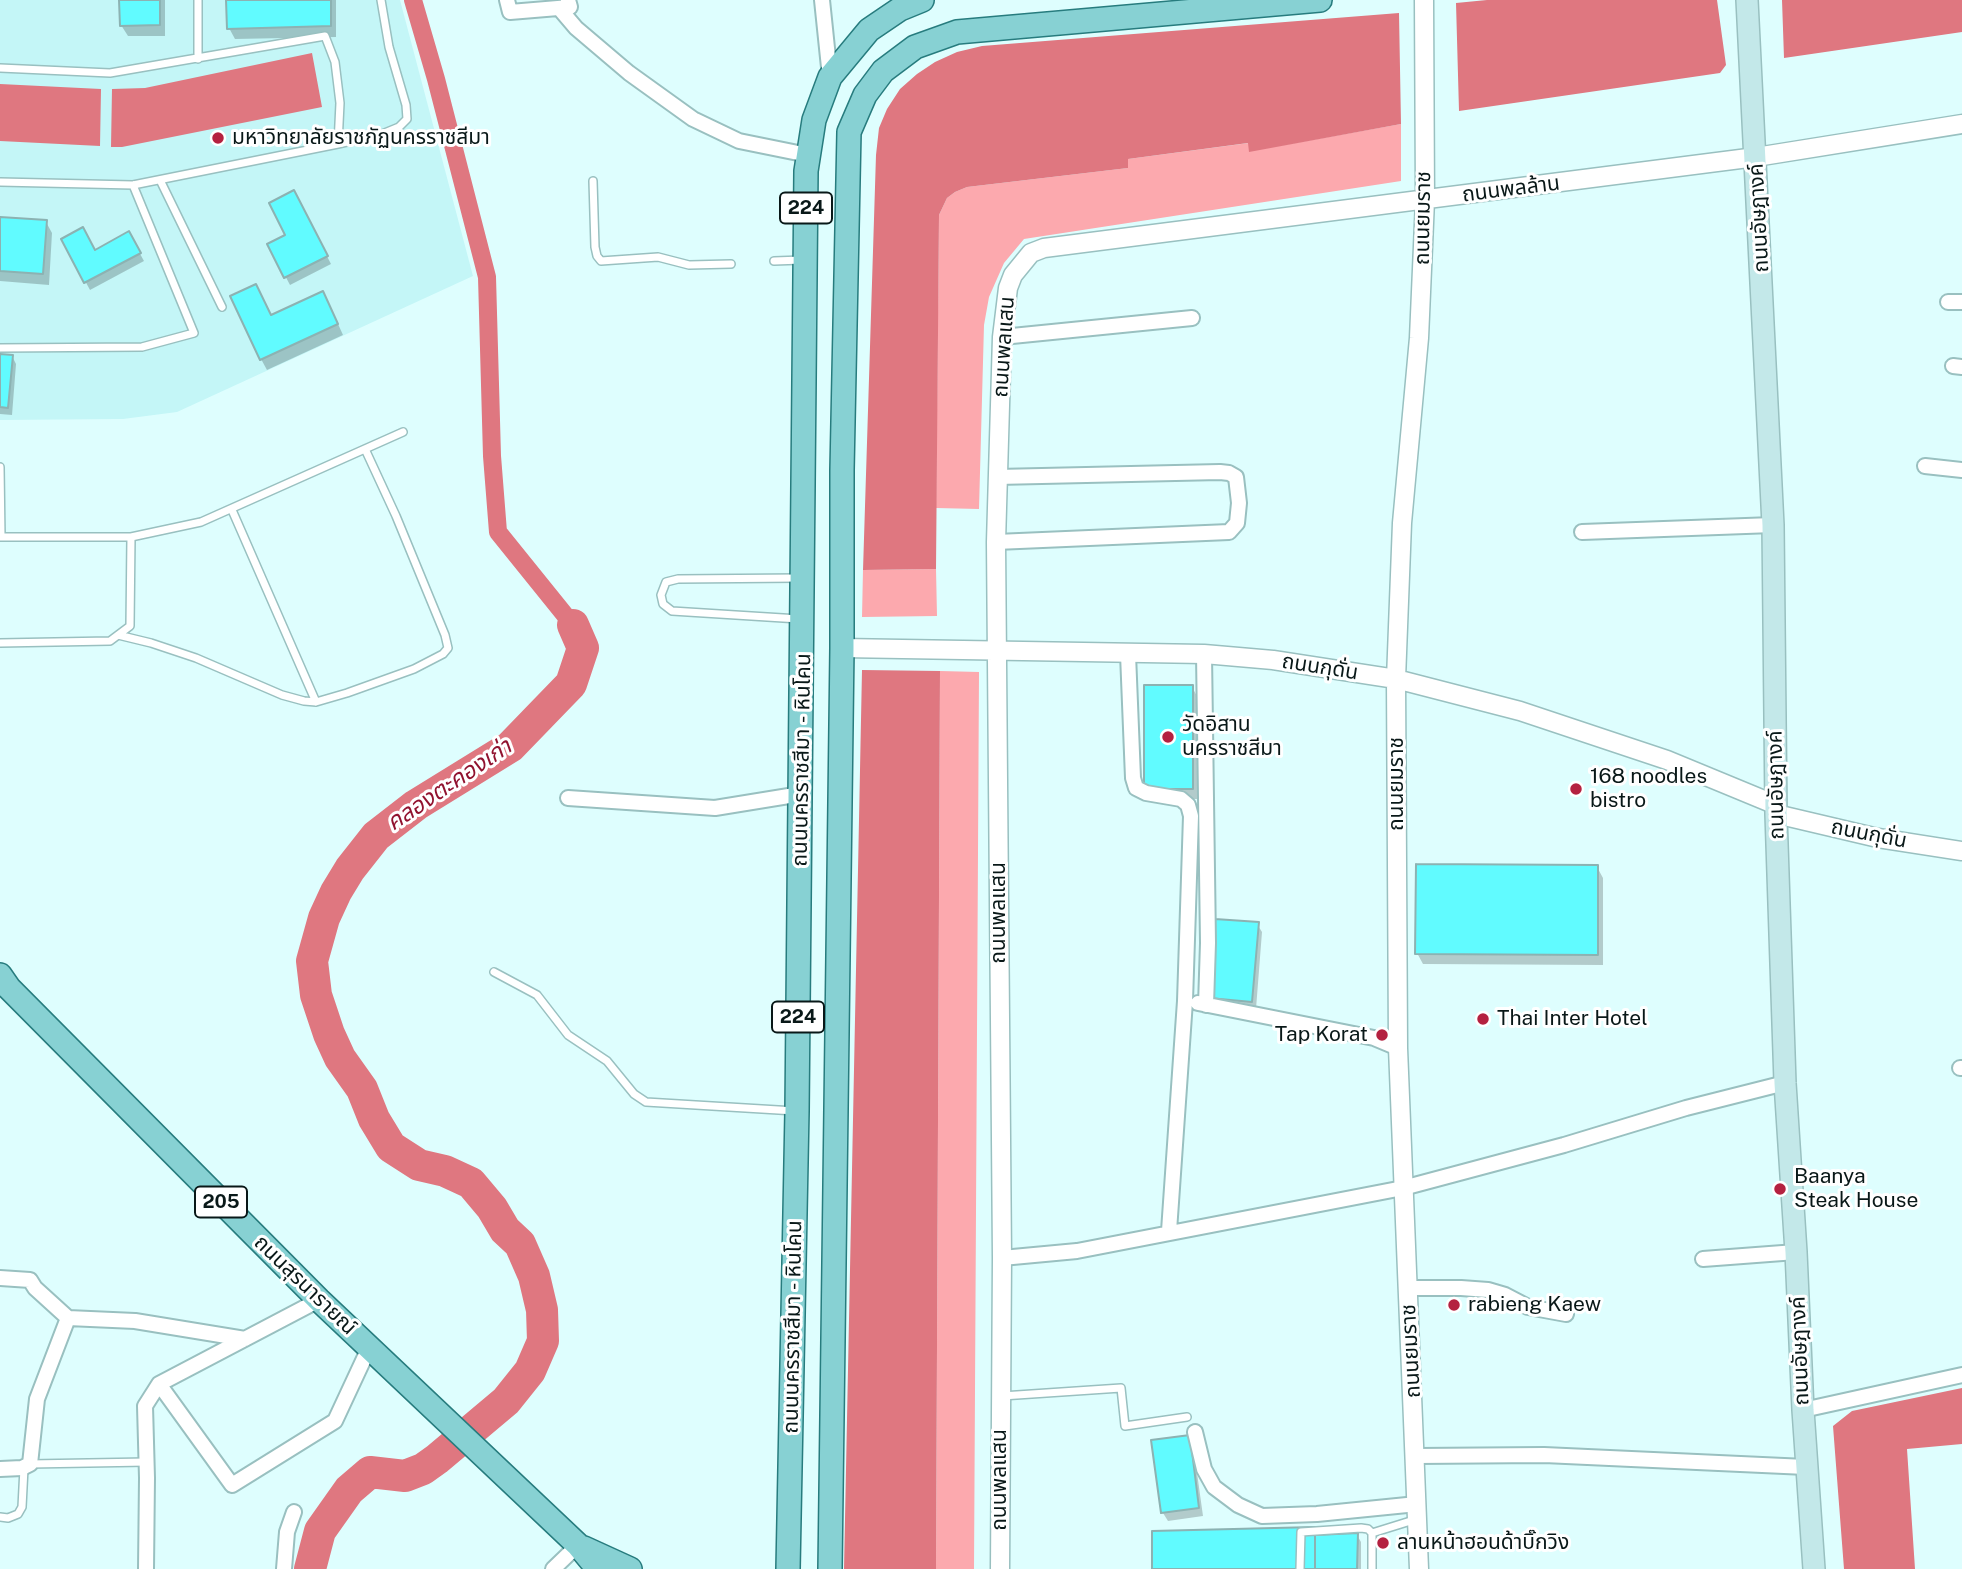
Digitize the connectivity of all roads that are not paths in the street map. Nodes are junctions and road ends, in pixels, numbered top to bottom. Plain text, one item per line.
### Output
1 (198, 0) edge
2 (381, 0) edge
3 (507, 0) edge
4 (822, 0) edge
5 (922, 0) edge
6 (1320, 0) edge
7 (1424, 0) edge
8 (1747, 0) edge
9 (564, 4) edge
10 (198, 59) junction
11 (0, 68) edge
12 (830, 78) junction
13 (1962, 124) edge
14 (338, 144) junction
15 (808, 156) junction
16 (1756, 157) junction
17 (160, 180) junction
18 (593, 181) dead end
19 (0, 183) edge
20 (133, 186) junction
21 (1425, 200) junction
22 (806, 259) junction
23 (774, 261) dead end
24 (1022, 261) joint
25 (731, 264) dead end
26 (222, 307) dead end
27 (1192, 318) dead end
28 (1002, 337) junction
29 (0, 348) edge
30 (403, 432) dead end
31 (365, 449) junction
32 (1925, 466) dead end
33 (0, 467) edge
34 (1962, 470) edge
35 (997, 477) junction
36 (232, 510) junction
37 (1773, 525) junction
38 (1582, 532) dead end
39 (0, 537) edge
40 (131, 537) junction
41 (996, 542) junction
42 (804, 578) junction
43 (803, 619) junction
44 (118, 635) junction
45 (0, 643) edge
46 (803, 647) junction
47 (842, 648) junction
48 (997, 650) junction
49 (1128, 654) junction
50 (1204, 654) junction
51 (1396, 679) junction
52 (316, 702) junction
53 (801, 794) junction
54 (568, 798) dead end
55 (1776, 810) junction
56 (1962, 852) edge
57 (494, 972) dead end
58 (3, 982) edge
59 (1185, 1001) junction
60 (1206, 1005) junction
61 (1398, 1048) junction
62 (1785, 1083) junction
63 (797, 1111) junction
64 (1403, 1188) junction
65 (1169, 1231) junction
66 (1796, 1252) junction
67 (1002, 1258) junction
68 (1703, 1259) dead end
69 (0, 1278) edge
70 (1408, 1287) junction
71 (319, 1300) junction
72 (1566, 1314) dead end
73 (68, 1318) junction
74 (245, 1339) junction
75 (369, 1348) junction
76 (1962, 1376) edge
77 (159, 1384) junction
78 (999, 1396) junction
79 (1802, 1410) junction
80 (1187, 1416) dead end
81 (1195, 1432) dead end
82 (1416, 1456) junction
83 (147, 1462) junction
84 (27, 1466) junction
85 (1806, 1467) junction
86 (0, 1469) edge
87 (1418, 1511) junction
88 (295, 1512) dead end
89 (0, 1517) edge
90 (1372, 1533) junction
91 (578, 1545) junction
92 (146, 1569) edge
93 (284, 1569) edge
94 (553, 1569) edge
95 (598, 1569) edge
96 (630, 1569) edge
97 (788, 1569) edge
98 (830, 1569) edge
99 (1000, 1569) edge
100 (1300, 1569) edge
101 (1372, 1569) edge
102 (1419, 1569) edge
103 (1814, 1569) edge

1 - 10 lane
2 - 14 lane
3 - 9 street
4 - 12 street
5 - 12 main road, ถนนนครราชสีมา - หินโคน / 224
6 - 47 main road, ถนนนครราชสีมา - หินโคน / 224
7 - 21 street, ถนนยมราช
8 - 16 main road, ถนนอัษฎางค์
9 - 15 street
10 - 11 lane
10 - 14 lane
12 - 15 main road, ถนนนครราชสีมา - หินโคน / 224
13 - 16 street, ถนนพลล้าน
14 - 17 lane
15 - 22 main road, ถนนนครราชสีมา - หินโคน / 224
16 - 21 street, ถนนพลล้าน
16 - 37 main road, ถนนอัษฎางค์
17 - 20 lane
17 - 26 lane
18 - 25 lane
19 - 20 lane
20 - 29 lane
21 - 24 street, ถนนพลล้าน
21 - 51 street, ถนนยมราช
22 - 23 lane
22 - 42 main road, ถนนนครราชสีมา - หินโคน / 224
24 - 28 street, ถนนพลแสน
27 - 28 street
28 - 35 street, ถนนพลแสน
30 - 31 lane
31 - 36 lane
31 - 52 lane
32 - 34 street
33 - 39 lane
35 - 41 street, ถนนพลแสน
35 - 41 street
36 - 40 lane
36 - 52 lane
37 - 38 street
37 - 55 main road, ถนนอัษฎางค์
39 - 40 lane
40 - 44 lane
41 - 48 street, ถนนพลแสน
42 - 43 main road, ถนนนครราชสีมา - หินโคน / 224
42 - 43 lane
43 - 46 main road, ถนนนครราชสีมา - หินโคน / 224
44 - 45 lane
44 - 52 lane
46 - 47 main road
46 - 53 main road, ถนนนครราชสีมา - หินโคน / 224
47 - 48 street, ถนนกุดั่น
47 - 98 main road, ถนนนครราชสีมา - หินโคน / 224
48 - 49 street, ถนนกุดั่น
48 - 67 street, ถนนพลแสน
49 - 50 street, ถนนกุดั่น
49 - 59 street
50 - 51 street, ถนนกุดั่น
50 - 60 street
51 - 55 street, ถนนกุดั่น
51 - 61 street, ถนนยมราช
53 - 54 street
53 - 63 main road, ถนนนครราชสีมา - หินโคน / 224
55 - 56 street, ถนนกุดั่น
55 - 62 main road, ถนนอัษฎางค์
57 - 63 lane
58 - 71 main road, ถนนสุรนารายณ์ / 205
59 - 60 street
59 - 65 street
60 - 61 street
61 - 64 street, ถนนยมราช
62 - 64 street
62 - 66 main road, ถนนอัษฎางค์
63 - 97 main road, ถนนนครราชสีมา - หินโคน / 224
64 - 65 street
64 - 70 street, ถนนยมราช
65 - 67 street
66 - 68 street
66 - 79 main road, ถนนอัษฎางค์
67 - 78 street, ถนนพลแสน
69 - 73 street
70 - 72 street
70 - 82 street, ถนนยมราช
71 - 74 street
71 - 75 main road, ถนนสุรนารายณ์ / 205
73 - 74 street
73 - 84 street
74 - 77 street
75 - 77 street
75 - 91 main road, ถนนสุรนารายณ์ / 205
76 - 79 street
77 - 83 street
78 - 80 lane
78 - 99 street, ถนนพลแสน
79 - 85 main road, ถนนอัษฎางค์
81 - 87 street
82 - 85 street
82 - 87 street, ถนนยมราช
83 - 84 lane
83 - 92 street
84 - 86 street
84 - 89 lane
85 - 103 main road, ถนนอัษฎางค์
87 - 90 lane
87 - 102 street, ถนนยมราช
88 - 93 street
90 - 100 lane
90 - 101 lane
91 - 94 street
91 - 95 main road, ถนนสุรนารายณ์ / 205
91 - 96 main road, ถนนสุรนารายณ์ / 205

